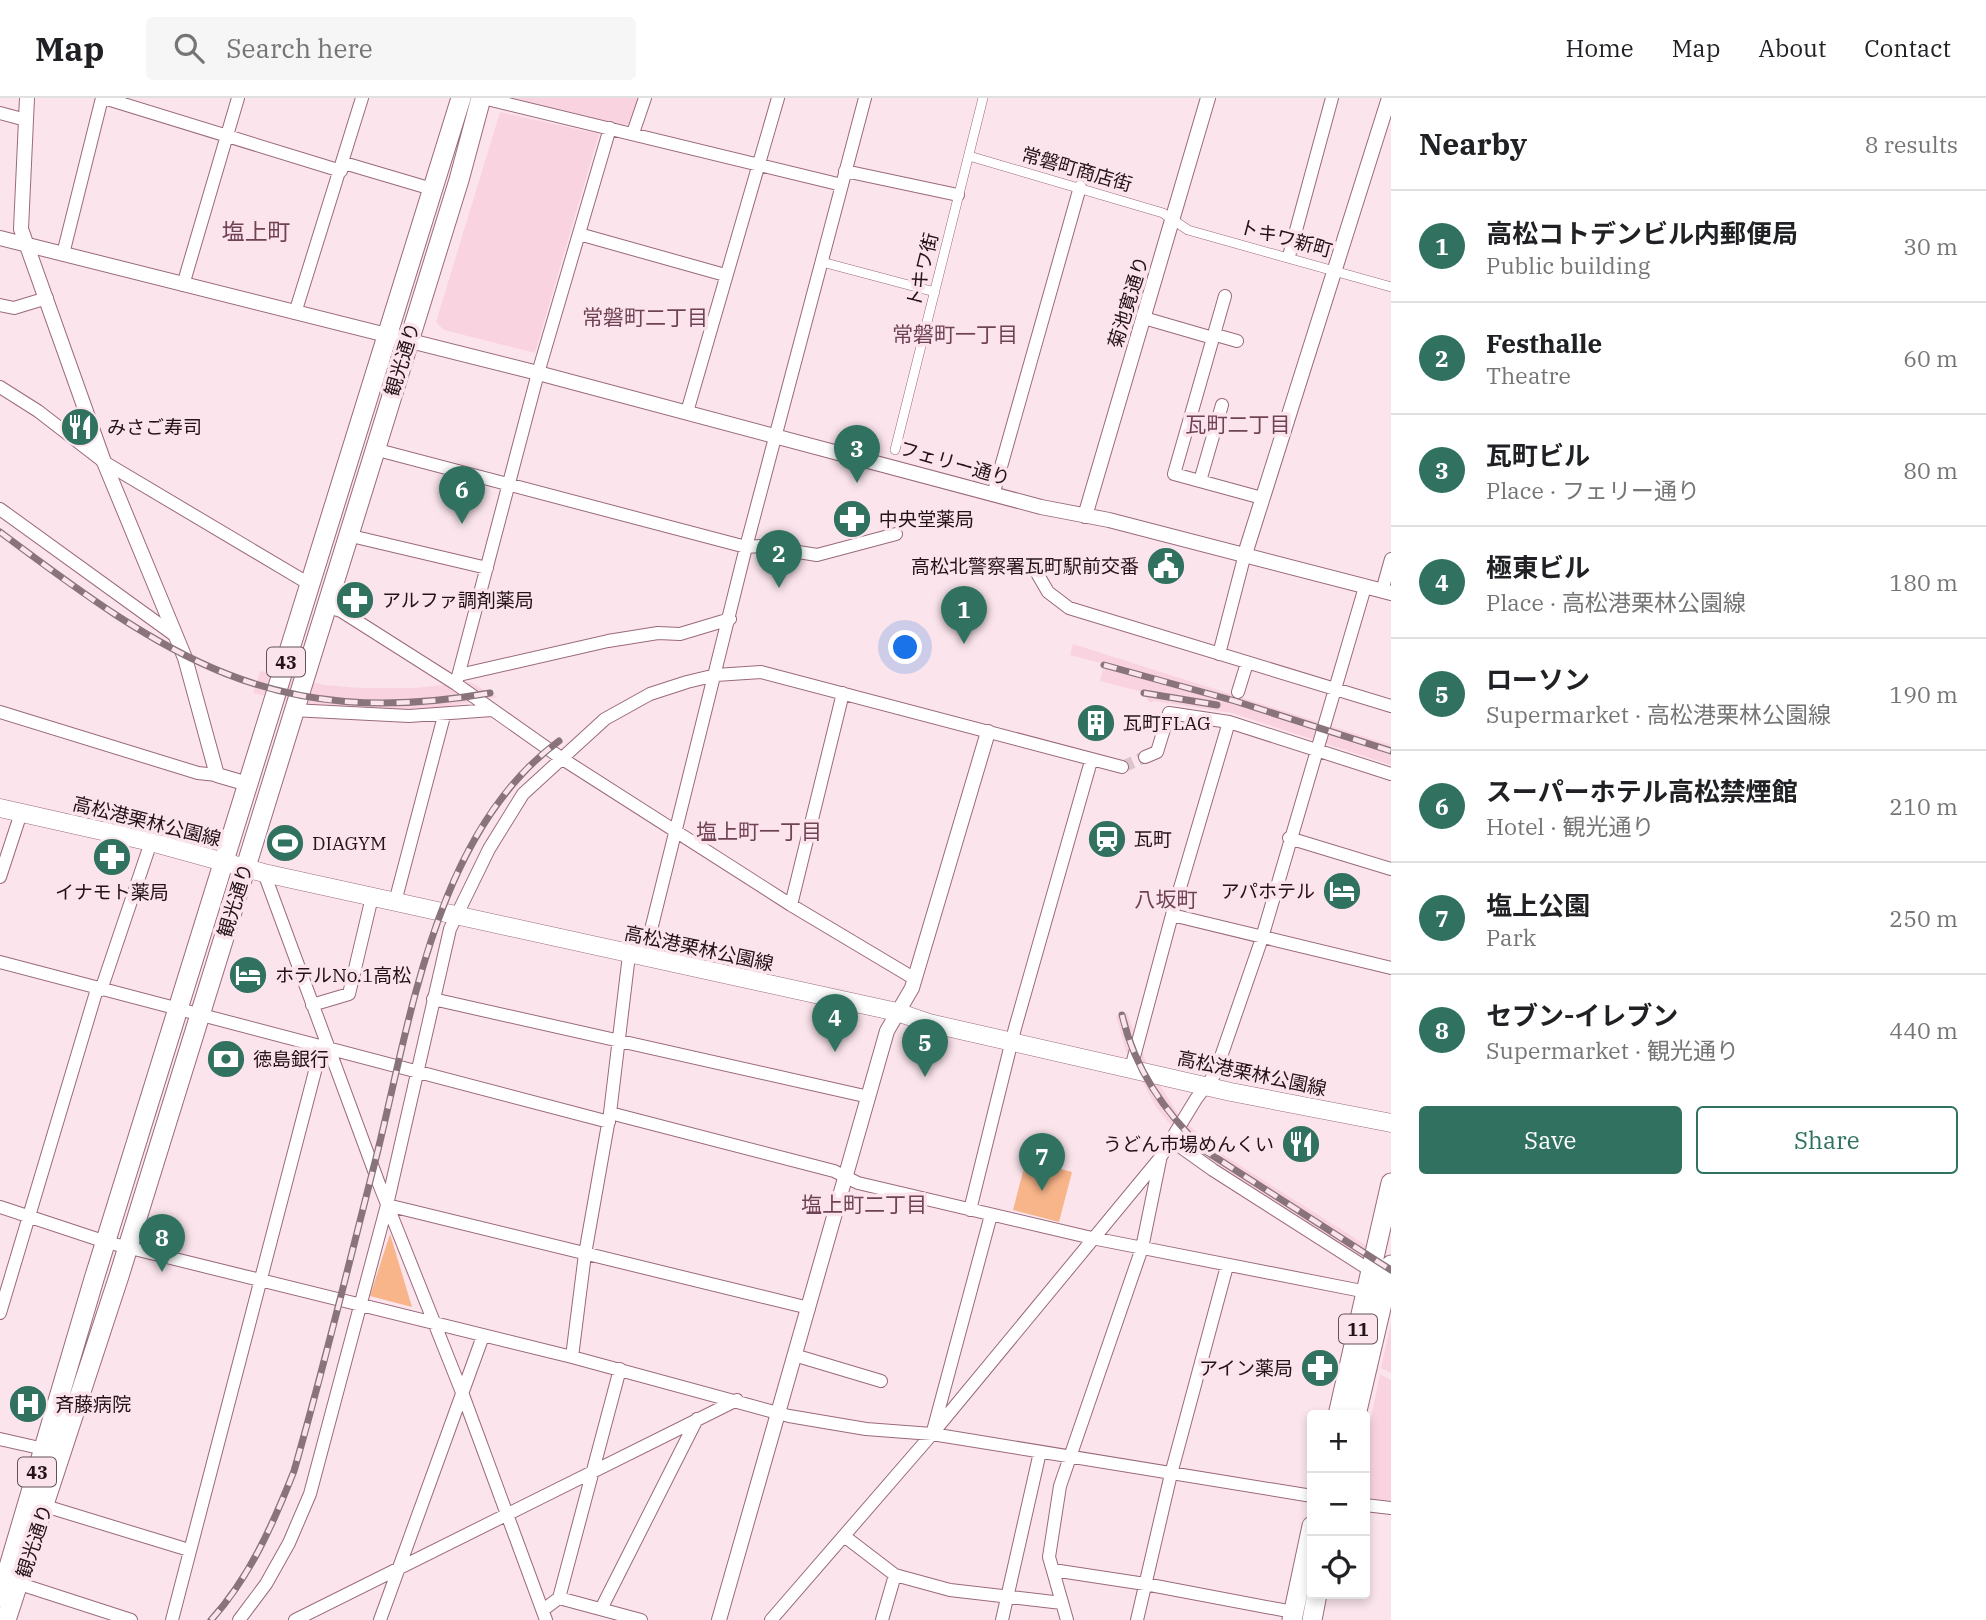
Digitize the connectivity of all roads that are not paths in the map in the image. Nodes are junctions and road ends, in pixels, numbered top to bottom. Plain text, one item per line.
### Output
1 (27, 98) edge
2 (103, 98) edge
3 (238, 98) edge
4 (362, 98) edge
5 (461, 98) edge
6 (482, 98) edge
7 (645, 98) edge
8 (778, 98) edge
9 (865, 98) edge
10 (983, 98) edge
11 (1208, 98) edge
12 (1332, 98) edge
13 (1389, 98) edge
14 (0, 113) edge
15 (26, 120) junction
16 (610, 128) junction
17 (633, 133) junction
18 (228, 135) junction
19 (969, 156) junction
20 (758, 164) junction
21 (343, 167) junction
22 (844, 178) junction
23 (1080, 187) junction
24 (432, 190) junction
25 (958, 195) junction
26 (1173, 220) junction
27 (579, 234) junction
28 (0, 238) edge
29 (27, 245) junction
30 (63, 254) junction
31 (1289, 256) junction
32 (822, 262) junction
33 (1335, 270) junction
34 (724, 275) junction
35 (183, 285) junction
36 (1391, 287) edge
37 (935, 292) junction
38 (1225, 296) dead end
39 (47, 298) junction
40 (0, 305) edge
41 (295, 313) junction
42 (1144, 318) junction
43 (386, 335) junction
44 (1213, 338) junction
45 (407, 341) junction
46 (1237, 341) dead end
47 (538, 373) junction
48 (0, 387) edge
49 (1222, 405) dead end
50 (687, 412) junction
51 (776, 435) junction
52 (374, 449) junction
53 (895, 450) dead end
54 (104, 462) junction
55 (1200, 481) junction
56 (510, 485) junction
57 (993, 495) junction
58 (1262, 498) junction
59 (0, 509) edge
60 (1085, 516) junction
61 (896, 534) dead end
62 (347, 535) junction
63 (746, 547) junction
64 (1245, 554) junction
65 (1391, 559) edge
66 (487, 568) junction
67 (1037, 573) dead end
68 (311, 585) junction
69 (1365, 587) junction
70 (1386, 592) edge
71 (325, 606) junction
72 (730, 619) junction
73 (177, 637) junction
74 (1219, 654) junction
75 (1247, 663) junction
76 (716, 675) junction
77 (458, 680) junction
78 (1334, 690) junction
79 (1238, 692) dead end
80 (843, 693) junction
81 (1391, 706) edge
82 (292, 710) junction
83 (492, 710) junction
84 (0, 712) edge
85 (444, 716) junction
86 (1229, 722) junction
87 (988, 732) junction
88 (1317, 750) junction
89 (1145, 757) tunnel mouth
90 (561, 758) junction
91 (1091, 761) junction
92 (1122, 767) tunnel mouth
93 (1391, 774) edge
94 (217, 775) junction
95 (248, 784) junction
96 (0, 808) edge
97 (21, 813) junction
98 (677, 829) junction
99 (1289, 838) junction
100 (150, 842) junction
101 (224, 862) junction
102 (245, 867) junction
103 (1391, 869) edge
104 (264, 873) junction
105 (0, 877) edge
106 (372, 897) junction
107 (394, 902) junction
108 (791, 905) junction
109 (1172, 915) junction
110 (457, 916) junction
111 (1261, 938) junction
112 (636, 956) junction
113 (0, 962) edge
114 (1391, 968) edge
115 (915, 979) junction
116 (99, 990) junction
117 (433, 999) junction
118 (312, 1005) junction
119 (179, 1010) junction
120 (897, 1012) junction
121 (201, 1014) junction
122 (620, 1040) junction
123 (1012, 1042) junction
124 (329, 1049) junction
125 (1132, 1068) junction
126 (419, 1073) junction
127 (1206, 1086) junction
128 (869, 1097) junction
129 (609, 1118) junction
130 (1391, 1123) edge
131 (1171, 1140) junction
132 (1160, 1158) junction
133 (846, 1177) junction
134 (1391, 1184) edge
135 (387, 1205) junction
136 (0, 1207) edge
137 (970, 1210) junction
138 (28, 1215) junction
139 (991, 1215) junction
140 (1092, 1238) junction
141 (106, 1242) junction
142 (127, 1247) junction
143 (1142, 1248) junction
144 (585, 1254) junction
145 (1227, 1266) junction
146 (1385, 1275) edge
147 (259, 1280) junction
148 (1367, 1292) junction
149 (360, 1306) junction
150 (809, 1308) junction
151 (0, 1313) edge
152 (433, 1324) junction
153 (483, 1336) junction
154 (794, 1355) junction
155 (572, 1357) junction
156 (620, 1369) junction
157 (881, 1381) dead end
158 (463, 1395) junction
159 (737, 1400) junction
160 (1339, 1410) edge
161 (1357, 1410) edge
162 (778, 1413) junction
163 (697, 1419) junction
164 (932, 1434) junction
165 (0, 1439) edge
166 (44, 1449) junction
167 (1041, 1452) junction
168 (1070, 1457) junction
169 (590, 1472) junction
170 (1171, 1474) junction
171 (1307, 1495) edge
172 (45, 1506) junction
173 (1370, 1506) edge
174 (1391, 1508) edge
175 (507, 1516) junction
176 (844, 1536) junction
177 (1311, 1536) edge
178 (188, 1550) junction
179 (398, 1570) junction
180 (1053, 1570) junction
181 (895, 1574) junction
182 (20, 1584) junction
183 (1145, 1584) junction
184 (0, 1597) edge
185 (559, 1598) junction
186 (1007, 1598) junction
187 (1313, 1599) edge
188 (1062, 1602) junction
189 (601, 1609) junction
190 (317, 1615) edge
191 (545, 1615) edge
192 (1299, 1617) edge
193 (6, 1620) edge
194 (131, 1620) edge
195 (172, 1620) edge
196 (239, 1620) edge
197 (295, 1620) edge
198 (380, 1620) edge
199 (641, 1620) edge
200 (719, 1620) edge
201 (771, 1620) edge
202 (882, 1620) edge
203 (1002, 1620) edge
204 (1067, 1620) edge
205 (1137, 1620) edge

1 - 15 street
2 - 18 street
2 - 30 street
3 - 18 street
4 - 21 street
5 - 24 main road, 観光通り / 43
6 - 16 street
6 - 45 main road, 観光通り / 43
7 - 17 street
8 - 20 street
9 - 22 street
10 - 19 street, トキワ街
11 - 26 street, 菊池寛通り
12 - 31 street
13 - 33 street
14 - 15 street
15 - 29 street
16 - 17 street
16 - 27 street
17 - 20 street
18 - 21 street
18 - 35 street
19 - 23 street, 常磐町商店街
19 - 25 street, トキワ街
20 - 22 street
20 - 34 street
21 - 24 street
21 - 41 street
22 - 25 street
22 - 32 street
23 - 26 street, 常磐町商店街
23 - 57 street
24 - 43 main road, 観光通り / 43
25 - 37 street, トキワ街
26 - 31 street, トキワ新町
26 - 42 street, 菊池寛通り
27 - 34 street
27 - 47 street
28 - 29 street, フェリー通り
29 - 30 street, フェリー通り
29 - 39 street
30 - 35 street, フェリー通り
31 - 33 street, トキワ新町
32 - 37 street
32 - 51 street
33 - 36 street, トキワ新町
33 - 58 street
34 - 50 street
35 - 41 street, フェリー通り
37 - 53 street, トキワ街
38 - 44 street
39 - 40 street
39 - 54 street
41 - 43 street, フェリー通り
42 - 44 street
42 - 60 street, 菊池寛通り
43 - 45 street, フェリー通り
43 - 68 main road, 観光通り / 43
44 - 46 street
44 - 55 street
45 - 47 street, フェリー通り
45 - 52 main road, 観光通り / 43
47 - 50 street, フェリー通り
47 - 56 street
48 - 54 street
49 - 55 street
50 - 51 street, フェリー通り
51 - 57 street, フェリー通り
51 - 63 street
52 - 56 street
52 - 62 main road, 観光通り / 43
54 - 68 street
54 - 73 street
55 - 58 street
56 - 63 street
56 - 66 street
57 - 60 street, フェリー通り
58 - 64 street
59 - 73 street
60 - 64 street, フェリー通り
61 - 63 street
62 - 66 street
62 - 71 main road, 観光通り / 43
63 - 72 street
64 - 69 street, フェリー通り
64 - 74 street
65 - 70 street
66 - 77 street
67 - 74 street
68 - 95 main road, 観光通り / 43
69 - 70 street, フェリー通り
69 - 78 street
71 - 77 street
71 - 82 main road, 観光通り / 43
72 - 76 street
72 - 77 street
73 - 94 street
74 - 75 street
75 - 78 street
75 - 79 street
76 - 80 street
76 - 90 street
76 - 98 street
77 - 83 street
78 - 81 street
78 - 88 street
80 - 87 street
80 - 108 street
82 - 85 street
82 - 102 main road, 観光通り / 43
83 - 85 street
83 - 90 street
84 - 94 street
85 - 107 street
86 - 88 street
86 - 89 street
86 - 109 street
87 - 91 street
87 - 115 street
88 - 93 street
88 - 99 street
90 - 98 street
90 - 110 street
91 - 92 street
91 - 123 street
94 - 95 street
95 - 101 main road, 観光通り / 43
96 - 97 main road, 高松港栗林公園線
97 - 100 main road, 高松港栗林公園線
97 - 105 street
98 - 108 street
98 - 112 street
99 - 103 street
99 - 111 street
100 - 101 main road, 高松港栗林公園線
100 - 116 street
101 - 102 main road, 高松港栗林公園線
101 - 119 main road, 観光通り / 43
102 - 104 main road, 高松港栗林公園線
102 - 121 main road, 観光通り / 43
104 - 106 main road, 高松港栗林公園線
104 - 118 street
106 - 107 main road, 高松港栗林公園線
106 - 118 street
107 - 110 main road, 高松港栗林公園線
108 - 115 street
109 - 111 street
109 - 125 street
110 - 112 main road, 高松港栗林公園線
110 - 117 street
111 - 114 street
111 - 127 street
112 - 120 main road, 高松港栗林公園線
112 - 122 street
113 - 116 street
115 - 120 street
116 - 119 street
116 - 138 street
117 - 122 street
117 - 126 street
118 - 124 street
119 - 121 street
119 - 141 main road, 観光通り / 43
120 - 123 main road, 高松港栗林公園線
120 - 128 street
121 - 124 street
121 - 142 main road, 観光通り / 43
122 - 128 street
122 - 129 street
123 - 125 main road, 高松港栗林公園線
123 - 137 street
124 - 126 street
124 - 135 street
124 - 147 street
125 - 127 main road, 高松港栗林公園線
126 - 129 street
126 - 135 street
127 - 130 main road, 高松港栗林公園線
127 - 131 street
128 - 133 street
129 - 133 street
129 - 144 street
131 - 132 street
131 - 146 street
132 - 140 street
132 - 143 street
133 - 137 street
133 - 150 street
134 - 146 main road, 11
135 - 144 street
135 - 149 street
135 - 152 street
136 - 138 street
137 - 139 street
138 - 141 street
138 - 151 street
139 - 140 street
139 - 164 street
140 - 143 street
140 - 164 street
141 - 142 street
141 - 166 main road, 観光通り / 43
142 - 147 street
142 - 172 main road, 観光通り / 43
143 - 145 street
143 - 168 street
144 - 150 street
144 - 155 street
145 - 148 street
145 - 170 street
146 - 148 main road, 11
146 - 161 main road, 11
147 - 149 street
147 - 178 street
148 - 160 main road, 11
149 - 152 street
149 - 196 street
150 - 154 street
152 - 153 street
152 - 158 street
153 - 155 street
153 - 158 street
154 - 157 street
154 - 162 street
155 - 156 street
156 - 159 street
156 - 169 street
158 - 175 street
158 - 179 street
159 - 162 street
159 - 163 street
162 - 164 street
162 - 200 street
163 - 169 street
163 - 189 street
164 - 167 street
164 - 176 street
165 - 166 street
166 - 184 main road, 観光通り / 43
167 - 168 street
167 - 186 street
168 - 170 street
168 - 180 street
169 - 175 street
169 - 185 street
170 - 171 street
170 - 183 street
172 - 178 street
172 - 182 main road, 観光通り / 43
173 - 174 street
175 - 179 street
175 - 191 street
176 - 181 street
176 - 201 street
177 - 192 main road
178 - 195 street
179 - 190 street
179 - 198 street
180 - 183 street
180 - 188 street
181 - 186 street
181 - 202 street
182 - 193 main road, 観光通り / 43
182 - 194 street
183 - 192 street
183 - 205 street
185 - 189 street
185 - 191 street
186 - 188 street
186 - 203 street
187 - 192 main road
188 - 204 street
189 - 199 street
190 - 197 street

